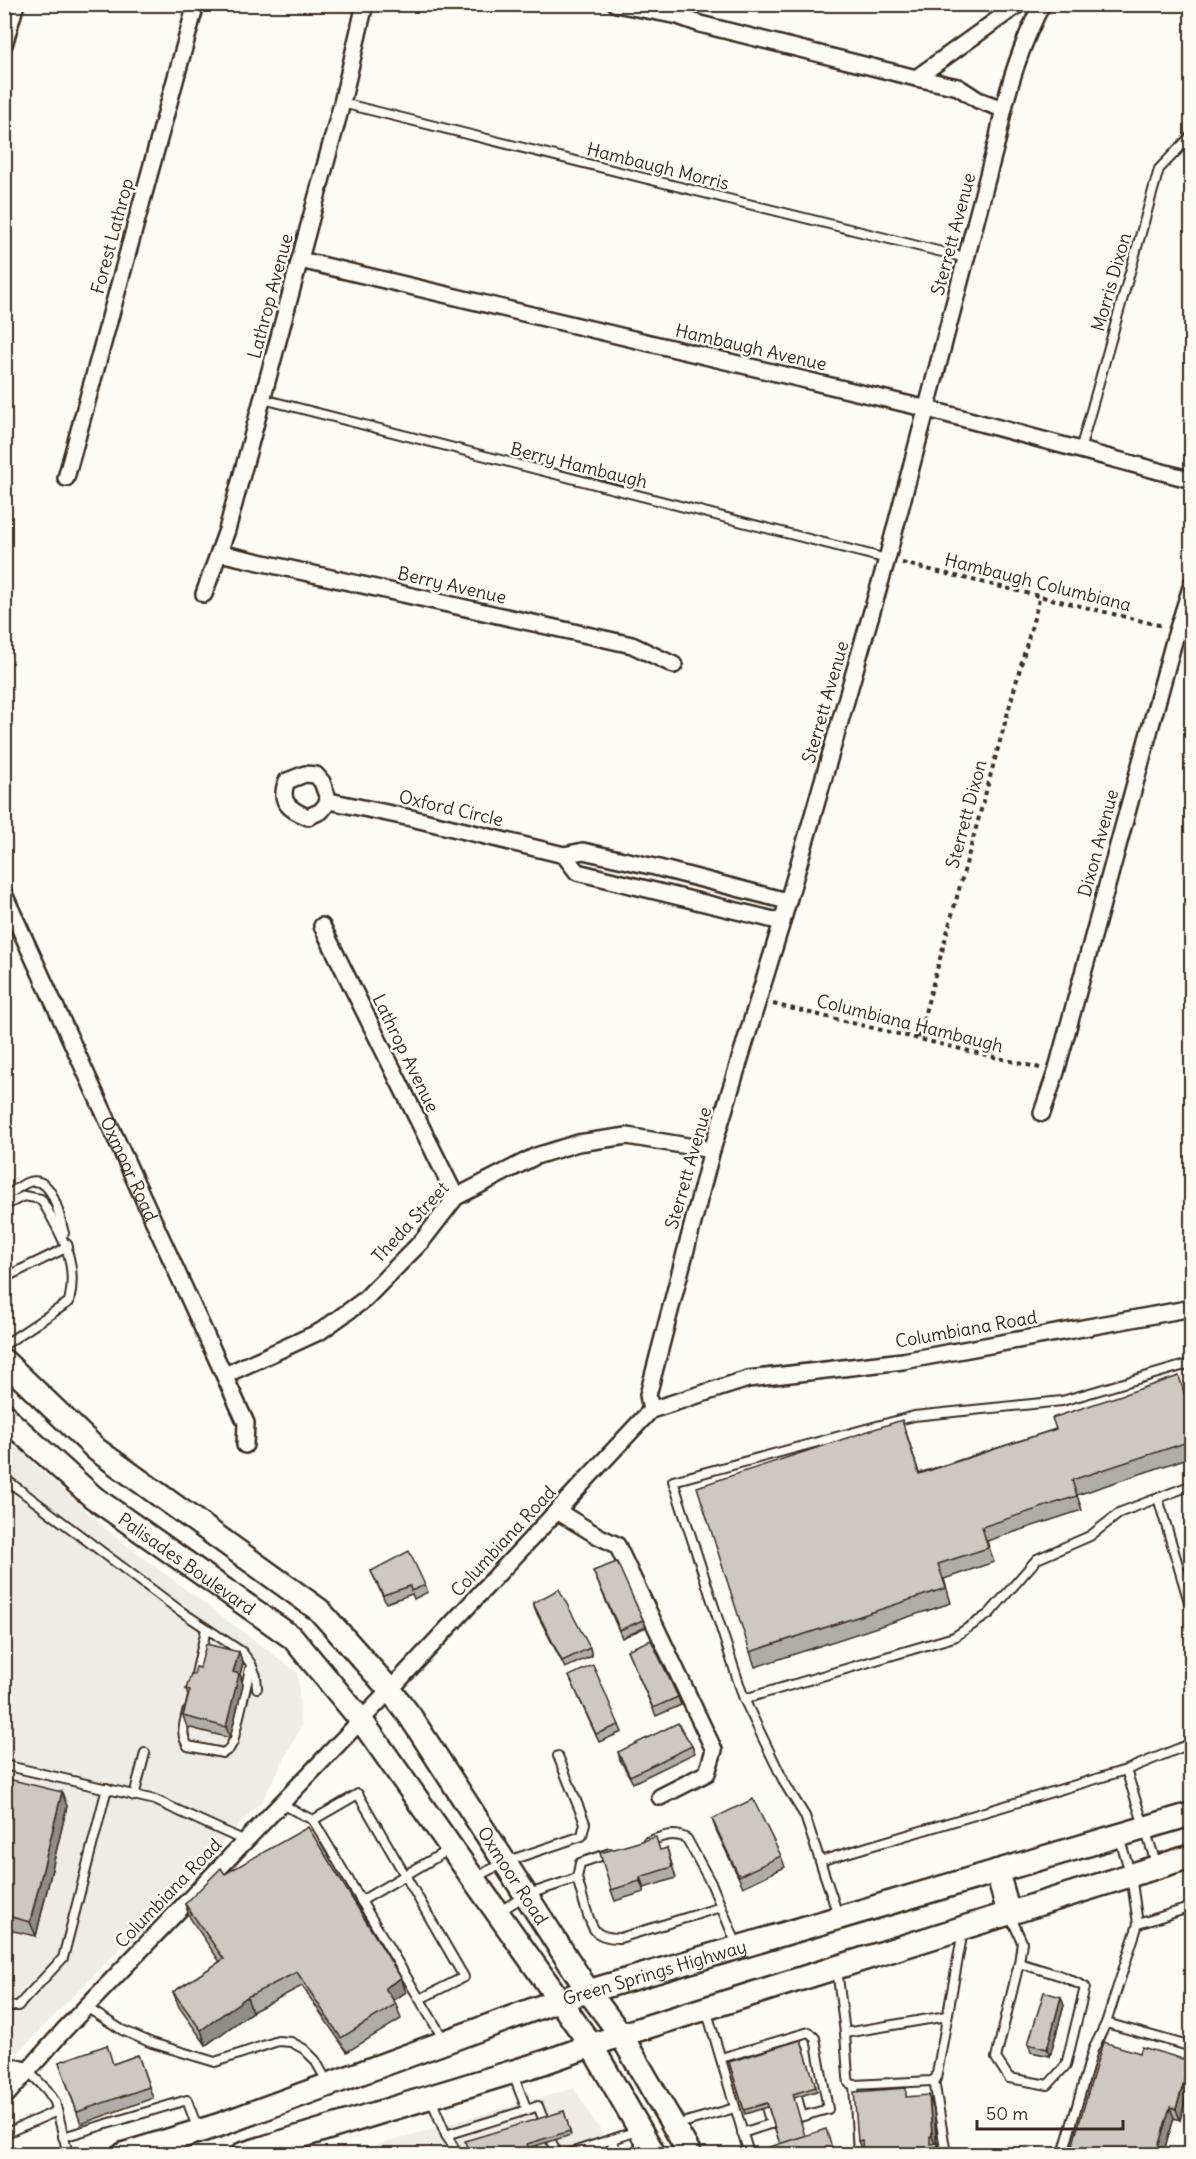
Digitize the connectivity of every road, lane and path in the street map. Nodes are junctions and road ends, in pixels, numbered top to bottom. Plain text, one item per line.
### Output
1 (16, 4) edge
2 (196, 4) edge
3 (365, 4) edge
4 (616, 4) edge
5 (1019, 4) edge
6 (1042, 4) edge
7 (680, 10) edge
8 (4, 45) edge
9 (916, 78) junction
10 (342, 103) junction
11 (1003, 110) junction
12 (1191, 135) edge
13 (966, 258) junction
14 (300, 260) junction
15 (263, 399) junction
16 (928, 409) junction
17 (1080, 450) junction
18 (66, 478) dead end
19 (1191, 480) edge
20 (219, 553) junction
21 (887, 559) junction
22 (1191, 584) edge
23 (204, 594) dead end
24 (1040, 596) junction
25 (1174, 641) junction
26 (674, 665) dead end
27 (329, 801) dead end
28 (564, 855) junction
29 (655, 867) junction
30 (649, 889) junction
31 (4, 894) edge
32 (787, 901) junction
33 (782, 922) junction
34 (322, 926) dead end
35 (758, 1000) junction
36 (918, 1038) junction
37 (1056, 1072) junction
38 (1042, 1113) dead end
39 (712, 1150) junction
40 (456, 1197) junction
41 (4, 1198) edge
42 (4, 1206) edge
43 (68, 1247) junction
44 (4, 1278) edge
45 (1191, 1308) edge
46 (4, 1345) edge
47 (4, 1361) edge
48 (1191, 1363) edge
49 (225, 1375) junction
50 (651, 1410) junction
51 (4, 1414) edge
52 (245, 1445) dead end
53 (4, 1478) edge
54 (1191, 1485) edge
55 (1158, 1498) junction
56 (557, 1511) junction
57 (1191, 1611) edge
58 (206, 1629) junction
59 (251, 1664) junction
60 (193, 1686) edge
61 (257, 1688) dead end
62 (390, 1690) junction
63 (744, 1699) junction
64 (188, 1708) edge
65 (361, 1720) junction
66 (1191, 1743) edge
67 (145, 1753) dead end
68 (558, 1756) dead end
69 (4, 1765) edge
70 (1126, 1770) junction
71 (107, 1788) junction
72 (134, 1796) junction
73 (660, 1797) dead end
74 (281, 1804) junction
75 (1191, 1814) edge
76 (313, 1820) junction
77 (1145, 1828) junction
78 (1119, 1835) junction
79 (245, 1841) junction
80 (636, 1845) edge
81 (451, 1848) junction
82 (614, 1852) edge
83 (1191, 1856) edge
84 (820, 1861) junction
85 (505, 1862) junction
86 (1157, 1867) junction
87 (997, 1871) junction
88 (1131, 1875) junction
89 (405, 1876) junction
90 (473, 1878) junction
91 (577, 1878) junction
92 (526, 1895) junction
93 (361, 1901) junction
94 (722, 1906) junction
95 (1191, 1907) edge
96 (497, 1913) junction
97 (1009, 1914) junction
98 (839, 1918) junction
99 (1138, 1923) junction
100 (963, 1928) junction
101 (738, 1948) junction
102 (1019, 1963) junction
103 (837, 1968) junction
104 (588, 1992) junction
105 (420, 1999) junction
106 (559, 2000) junction
107 (4, 2006) edge
108 (86, 2007) junction
109 (706, 2008) junction
110 (947, 2016) junction
111 (1107, 2023) junction
112 (845, 2033) junction
113 (621, 2035) junction
114 (779, 2041) junction
115 (445, 2042) junction
116 (591, 2044) junction
117 (1191, 2047) edge
118 (749, 2050) junction
119 (782, 2050) edge
120 (721, 2058) junction
121 (752, 2060) edge
122 (4, 2064) edge
123 (28, 2071) junction
124 (513, 2072) junction
125 (934, 2080) junction
126 (328, 2084) junction
127 (854, 2085) junction
128 (430, 2097) junction
129 (797, 2097) edge
130 (4, 2098) edge
131 (735, 2108) junction
132 (766, 2108) edge
133 (57, 2111) junction
134 (523, 2114) junction
135 (544, 2121) edge
136 (674, 2126) junction
137 (640, 2130) junction
138 (198, 2131) junction
139 (742, 2133) junction
140 (4, 2134) edge
141 (446, 2135) junction
142 (63, 2137) junction
143 (611, 2140) junction
144 (551, 2141) edge
145 (68, 2154) edge
146 (124, 2154) edge
147 (243, 2154) edge
148 (458, 2154) edge
149 (556, 2154) edge
150 (567, 2154) edge
151 (618, 2154) edge
152 (654, 2154) edge
153 (690, 2154) edge
154 (749, 2154) edge
155 (858, 2154) edge
156 (946, 2154) edge
157 (1063, 2154) edge

1 - 8 street
2 - 18 street, Forest Lathrop
3 - 10 street, Lathrop Avenue
4 - 7 street
5 - 9 street
6 - 11 street, Sterrett Avenue
7 - 9 street
9 - 11 street
10 - 13 lane, Hambaugh Morris
10 - 14 street, Lathrop Avenue
11 - 13 street, Sterrett Avenue
12 - 17 lane, Morris Dixon
13 - 16 street, Sterrett Avenue
14 - 15 street, Lathrop Avenue
14 - 16 street, Hambaugh Avenue
15 - 20 street, Lathrop Avenue
15 - 21 lane, Berry Hambaugh
16 - 17 street, Hambaugh Avenue
16 - 21 street, Sterrett Avenue
17 - 19 street, Hambaugh Avenue
20 - 23 street, Lathrop Avenue
20 - 26 street, Berry Avenue
21 - 24 path, Hambaugh Columbiana
21 - 32 street, Sterrett Avenue
22 - 25 street, Dixon Avenue
24 - 25 path, Hambaugh Columbiana
24 - 36 path, Sterrett Dixon
25 - 37 street, Dixon Avenue
27 - 28 street, Oxford Circle
28 - 29 street, Oxford Circle
28 - 30 street, Oxford Circle
29 - 30 street
29 - 32 street, Oxford Circle
30 - 33 street, Oxford Circle
31 - 49 street, Oxmoor Road
32 - 33 street, Sterrett Avenue
33 - 35 street, Sterrett Avenue
34 - 40 street, Lathrop Avenue
35 - 36 path, Columbiana Hambaugh
35 - 39 street, Sterrett Avenue
36 - 37 path, Columbiana Hambaugh
37 - 38 street, Dixon Avenue
39 - 40 street, Theda Street
39 - 50 street, Sterrett Avenue
40 - 49 street, Theda Street
41 - 43 lane
42 - 43 lane
43 - 44 lane
43 - 46 lane
45 - 50 street, Columbiana Road
47 - 62 main road, Oxmoor Road
48 - 63 lane
49 - 52 street, Oxmoor Road
50 - 56 street, Columbiana Road
51 - 65 main road, Palisades Boulevard
53 - 58 lane
54 - 55 lane
55 - 57 lane
55 - 63 lane
56 - 62 street, Columbiana Road
56 - 73 street
58 - 59 lane
58 - 60 lane
59 - 61 lane
59 - 64 lane
62 - 65 street, Columbiana Road
62 - 85 main road, Oxmoor Road
63 - 84 lane
65 - 74 street, Columbiana Road
65 - 81 main road, Oxmoor Road
66 - 70 lane
67 - 72 lane
68 - 85 lane
69 - 71 lane
70 - 77 lane
70 - 84 lane
71 - 72 lane
71 - 107 lane
72 - 79 lane
74 - 76 lane
74 - 79 street, Columbiana Road
75 - 77 main road, Green Springs Highway
76 - 89 lane
76 - 93 lane
77 - 78 main road, Green Springs Highway
77 - 86 lane
78 - 87 main road, Green Springs Highway
78 - 88 lane
79 - 108 street, Columbiana Road
80 - 94 lane
81 - 89 lane
81 - 90 main road, Oxmoor Road
82 - 91 lane
83 - 86 main road
84 - 98 lane
85 - 90 lane
85 - 92 main road, Oxmoor Road
86 - 88 main road
87 - 97 main road
87 - 98 main road, Green Springs Highway
88 - 97 main road
88 - 99 lane
89 - 93 lane
89 - 105 lane
90 - 96 main road, Oxmoor Road
91 - 92 lane
91 - 94 lane
92 - 96 lane
92 - 104 main road, Oxmoor Road
93 - 105 lane
94 - 101 lane
95 - 99 lane
96 - 106 main road, Oxmoor Road
97 - 100 main road
97 - 102 lane
98 - 101 main road, Green Springs Highway
99 - 111 lane
100 - 103 main road
100 - 110 lane
101 - 104 main road, Green Springs Highway
102 - 102 lane
103 - 109 main road
103 - 112 lane
104 - 106 main road, Green Springs Highway
104 - 113 main road, Oxmoor Road
105 - 115 lane
106 - 115 main road, Green Springs Highway
106 - 116 main road, Oxmoor Road
108 - 123 street, Columbiana Road
108 - 126 lane
109 - 113 main road
109 - 120 lane
110 - 112 lane
110 - 125 lane
111 - 117 lane
111 - 157 lane
112 - 127 lane
113 - 116 main road
113 - 136 main road, Oxmoor Road
114 - 118 lane
114 - 119 lane
114 - 129 lane
115 - 126 main road, Green Springs Highway
116 - 124 main road
116 - 137 main road, Oxmoor Road
118 - 120 lane
118 - 121 lane
120 - 131 lane
122 - 123 street
123 - 130 street, Columbiana Road
123 - 133 lane
124 - 128 main road
124 - 134 lane
125 - 127 lane
125 - 156 lane
126 - 138 main road, Green Springs Highway
127 - 155 lane
128 - 141 lane
128 - 147 main road
131 - 136 lane
131 - 139 lane
132 - 139 lane
133 - 140 lane
133 - 142 lane
134 - 135 lane
134 - 141 lane
136 - 153 main road, Oxmoor Road
137 - 143 lane
137 - 152 main road, Oxmoor Road
138 - 142 lane
138 - 146 main road, Green Springs Highway
139 - 154 lane
141 - 148 lane
142 - 145 lane
143 - 150 lane
143 - 151 lane
144 - 149 lane

